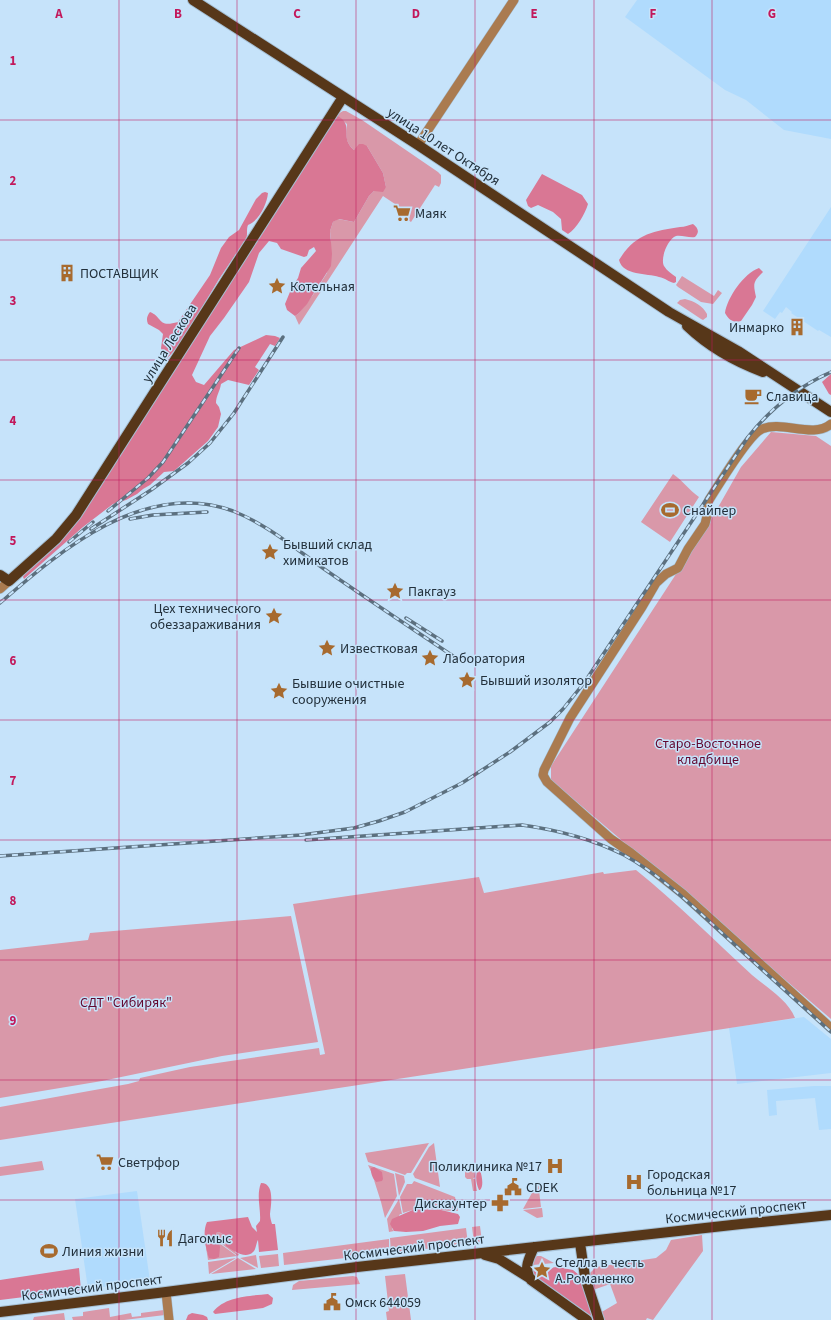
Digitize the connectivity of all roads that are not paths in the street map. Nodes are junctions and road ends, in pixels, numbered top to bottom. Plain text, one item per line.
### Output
1 (193, 0) edge
2 (514, 0) edge
3 (343, 97) junction
4 (418, 145) junction
5 (831, 412) edge
6 (831, 424) edge
7 (0, 575) edge
8 (9, 581) junction
9 (0, 589) edge
10 (831, 1028) edge
11 (831, 1215) edge
12 (580, 1242) junction
13 (534, 1247) junction
14 (477, 1254) junction
15 (531, 1280) junction
16 (166, 1292) junction
17 (0, 1312) edge
18 (169, 1320) edge
19 (587, 1320) edge
20 (599, 1320) edge

1 - 3 main road, улица 10 лет Октября
2 - 4 street
3 - 4 main road, улица 10 лет Октября
3 - 8 main road, улица Лескова
4 - 5 main road, улица 10 лет Октября
6 - 10 street
7 - 8 main road
8 - 9 street, улица Лескова
11 - 12 main road, Космический проспект
12 - 13 main road, Космический проспект
12 - 20 main road
13 - 14 main road, Космический проспект
13 - 15 main road
14 - 15 main road
14 - 16 main road, Космический проспект
15 - 19 main road
16 - 17 main road, Космический проспект
16 - 18 street

